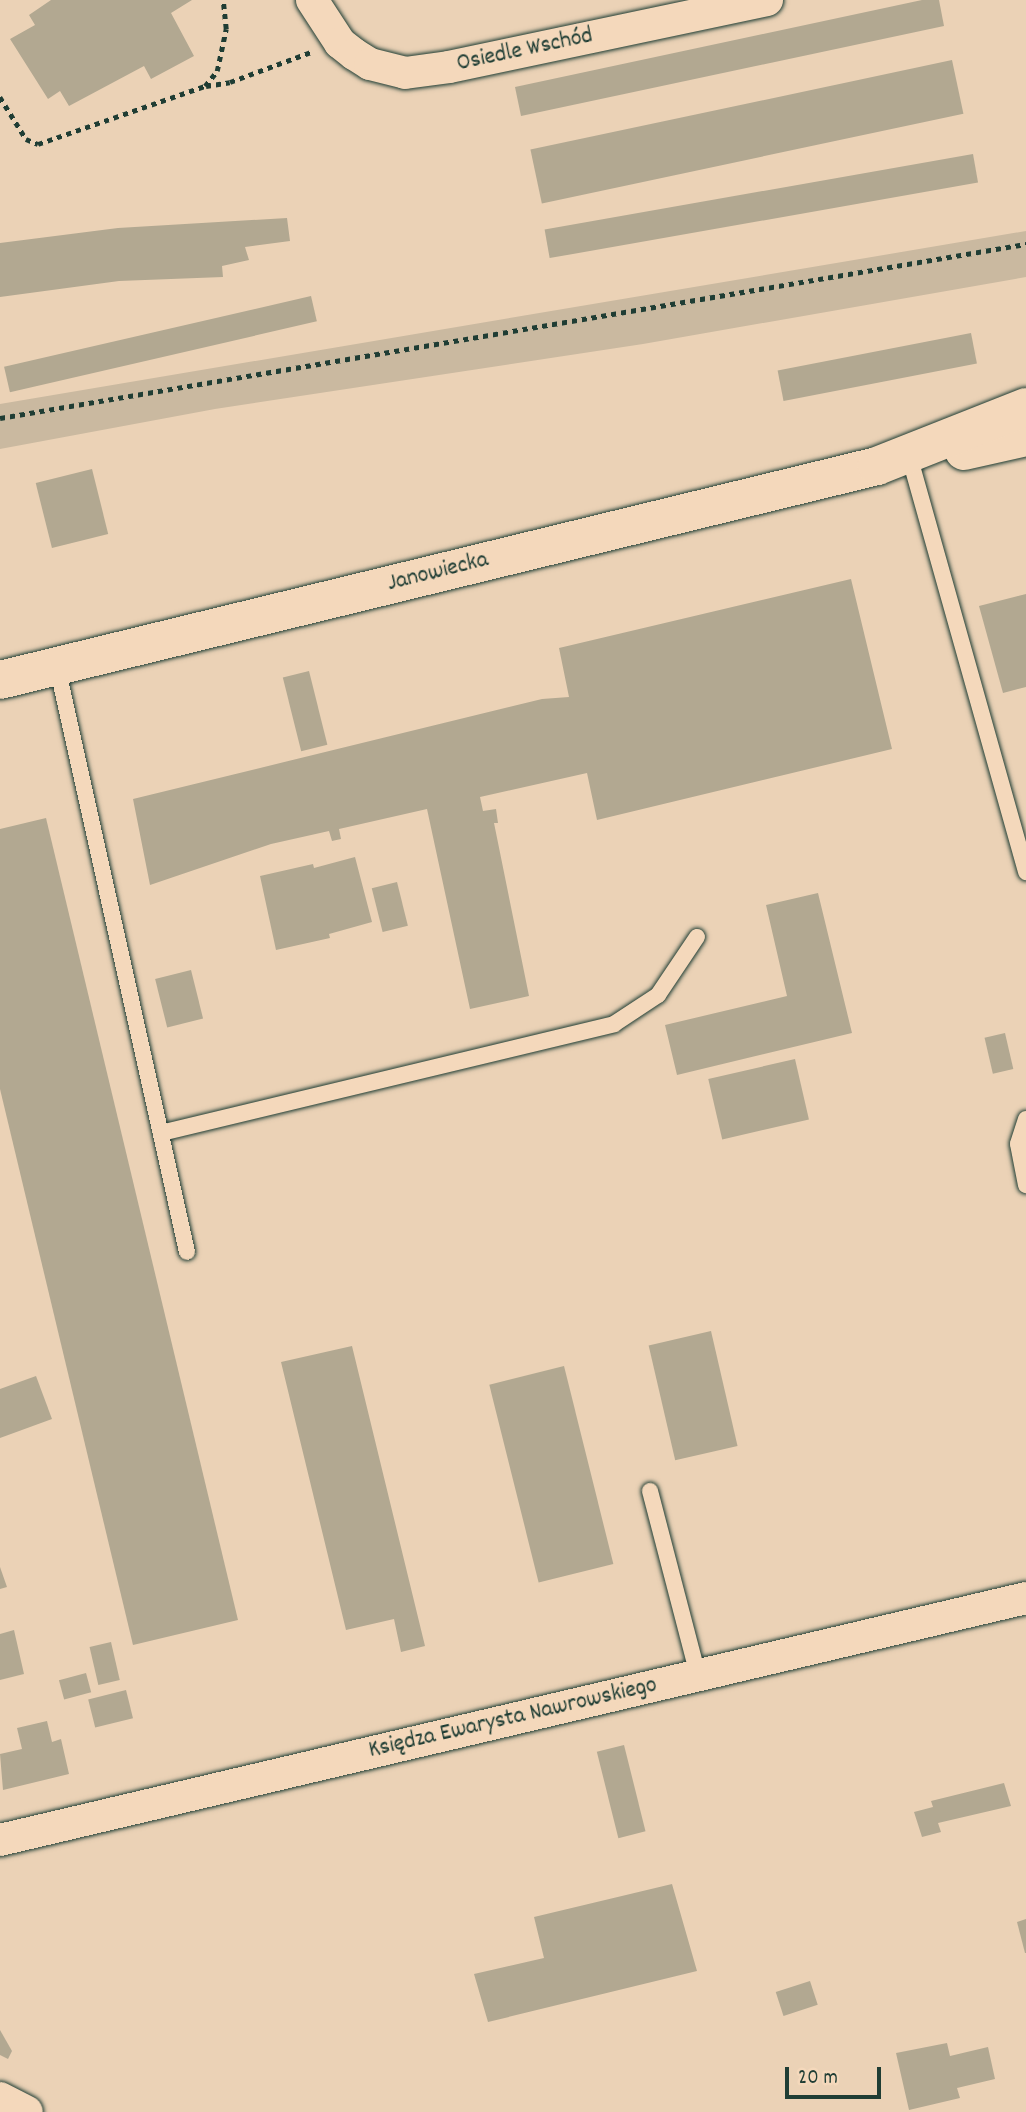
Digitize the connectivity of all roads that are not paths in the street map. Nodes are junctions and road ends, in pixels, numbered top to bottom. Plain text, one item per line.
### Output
1 (312, 0) edge
2 (766, 0) edge
3 (1026, 407) edge
4 (1026, 437) edge
5 (895, 466) junction
6 (57, 666) junction
7 (0, 680) edge
8 (1026, 872) edge
9 (696, 937) dead end
10 (1026, 1119) edge
11 (160, 1133) junction
12 (1026, 1185) edge
13 (187, 1252) dead end
14 (650, 1491) dead end
15 (1026, 1598) edge
16 (698, 1675) junction
17 (0, 1840) edge
18 (0, 2098) edge
19 (27, 2112) edge

1 - 2 street, Osiedle Wschód
3 - 5 street, Janowiecka
4 - 5 street, Janowiecka
5 - 6 street, Janowiecka
5 - 8 lane
6 - 7 street, Janowiecka
6 - 11 lane
9 - 11 lane
10 - 12 lane
11 - 13 lane
14 - 16 lane
15 - 16 street, Księdza Ewarysta Nawrowskiego
16 - 17 street, Księdza Ewarysta Nawrowskiego
18 - 19 street

